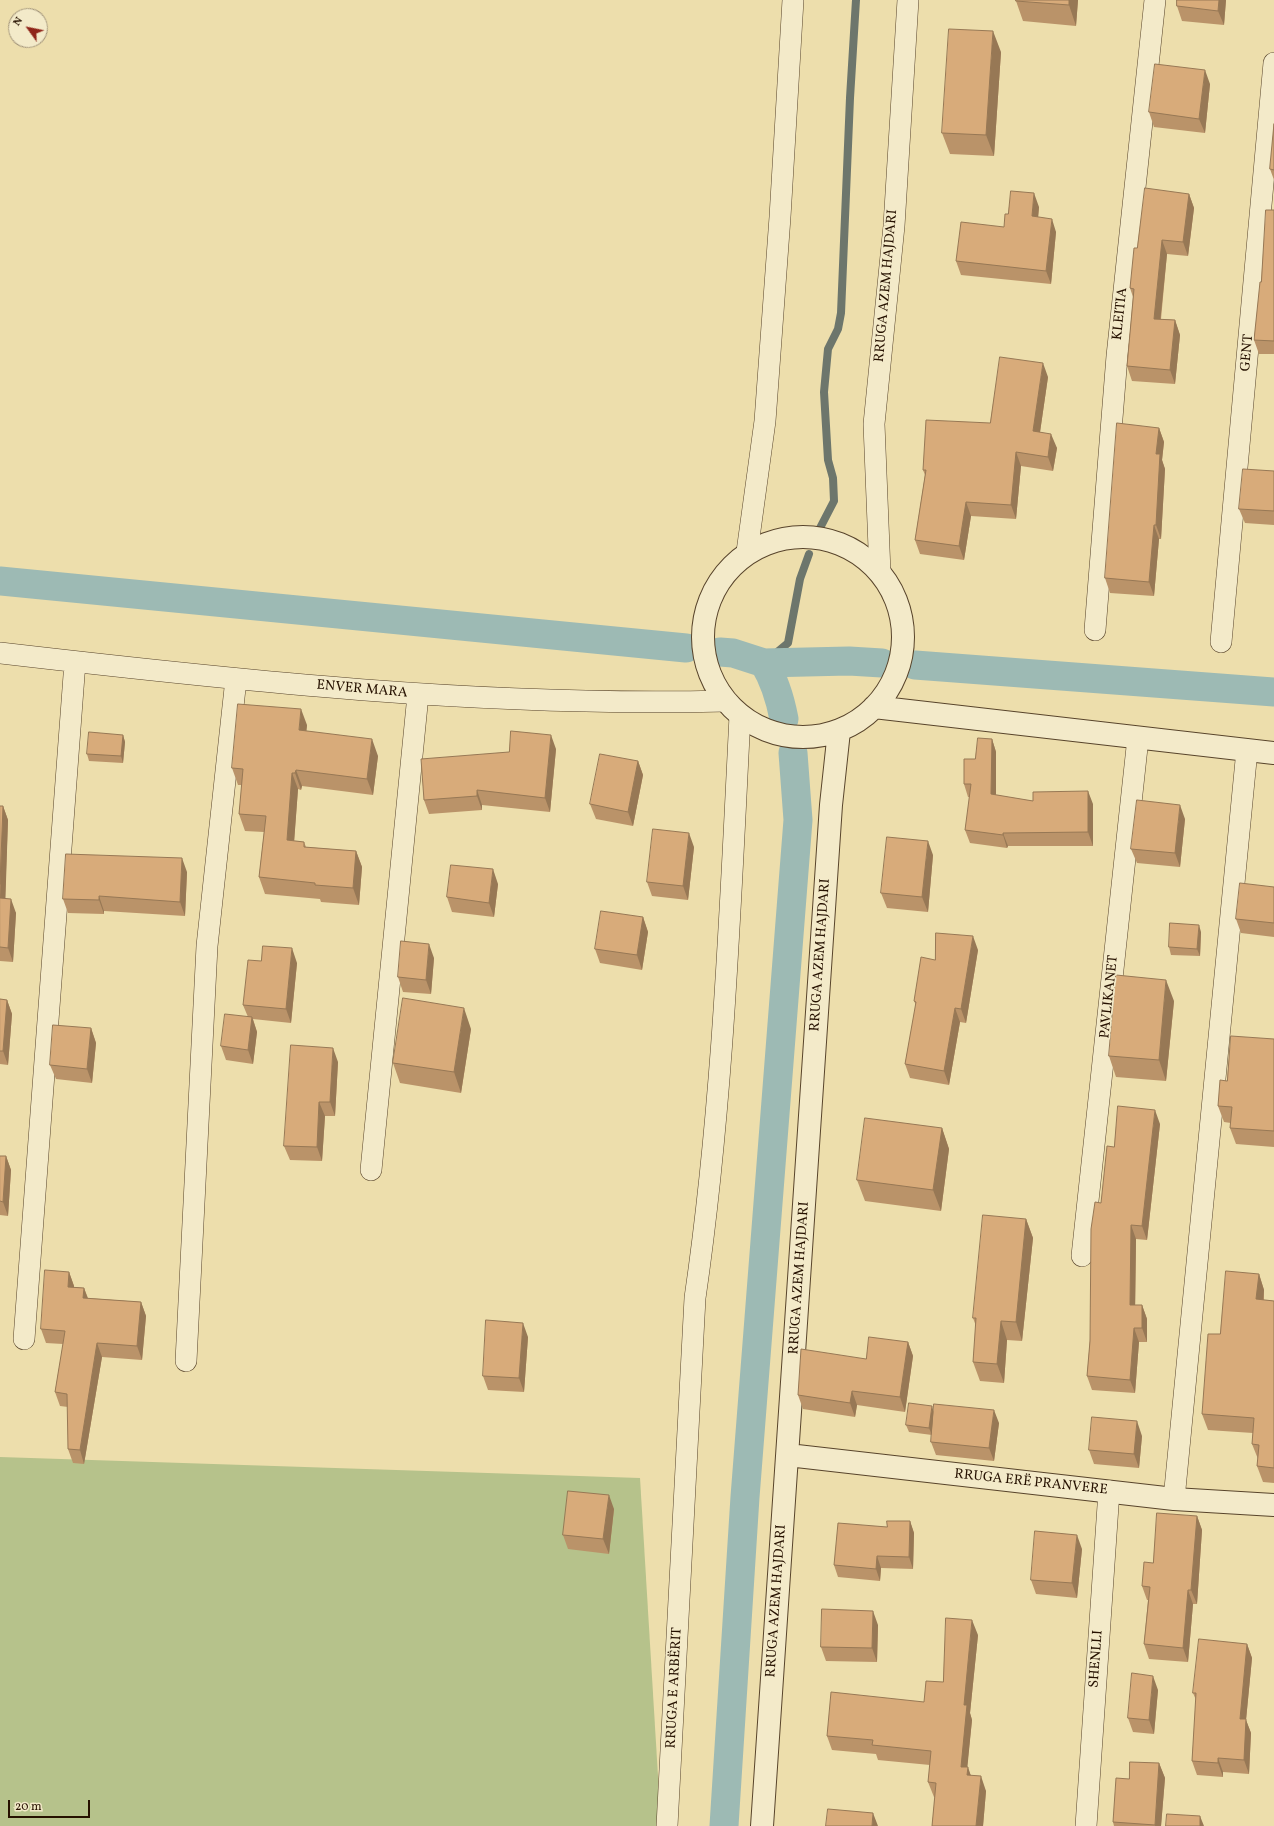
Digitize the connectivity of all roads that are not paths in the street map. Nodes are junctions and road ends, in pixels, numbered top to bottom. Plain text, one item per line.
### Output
1 (793, 0) edge
2 (908, 0) edge
3 (1155, 0) edge
4 (1274, 63) edge
5 (747, 552) junction
6 (880, 573) junction
7 (1095, 630) dead end
8 (1221, 642) dead end
9 (0, 653) edge
10 (75, 662) junction
11 (236, 679) junction
12 (418, 694) junction
13 (874, 707) junction
14 (732, 708) junction
15 (839, 730) junction
16 (1138, 738) junction
17 (1247, 750) junction
18 (1274, 753) edge
19 (371, 1170) dead end
20 (1082, 1256) dead end
21 (24, 1340) dead end
22 (186, 1361) dead end
23 (788, 1455) junction
24 (1109, 1491) junction
25 (1174, 1499) junction
26 (1274, 1505) edge
27 (667, 1826) edge
28 (762, 1826) edge
29 (1086, 1826) edge

1 - 5 street
2 - 6 street, RRUGA AZEM HAJDARI
3 - 7 street, KLEITIA
4 - 8 street, GENT
5 - 6 street
5 - 14 street
6 - 13 street
9 - 10 street, ENVER MARA
10 - 11 street, ENVER MARA
10 - 21 street
11 - 12 street, ENVER MARA
11 - 22 street
12 - 14 street, ENVER MARA
12 - 19 street
13 - 15 street
13 - 16 street
14 - 15 street
14 - 27 street, RRUGA E ARBËRIT
15 - 23 street, RRUGA AZEM HAJDARI
16 - 17 street
16 - 20 street, PAVLIKANET
17 - 18 street
17 - 25 street
23 - 24 street, RRUGA ERË PRANVERE
23 - 28 street, RRUGA AZEM HAJDARI
24 - 25 street, RRUGA ERË PRANVERE
24 - 29 street, SHENLLI
25 - 26 street, RRUGA ERË PRANVERE

